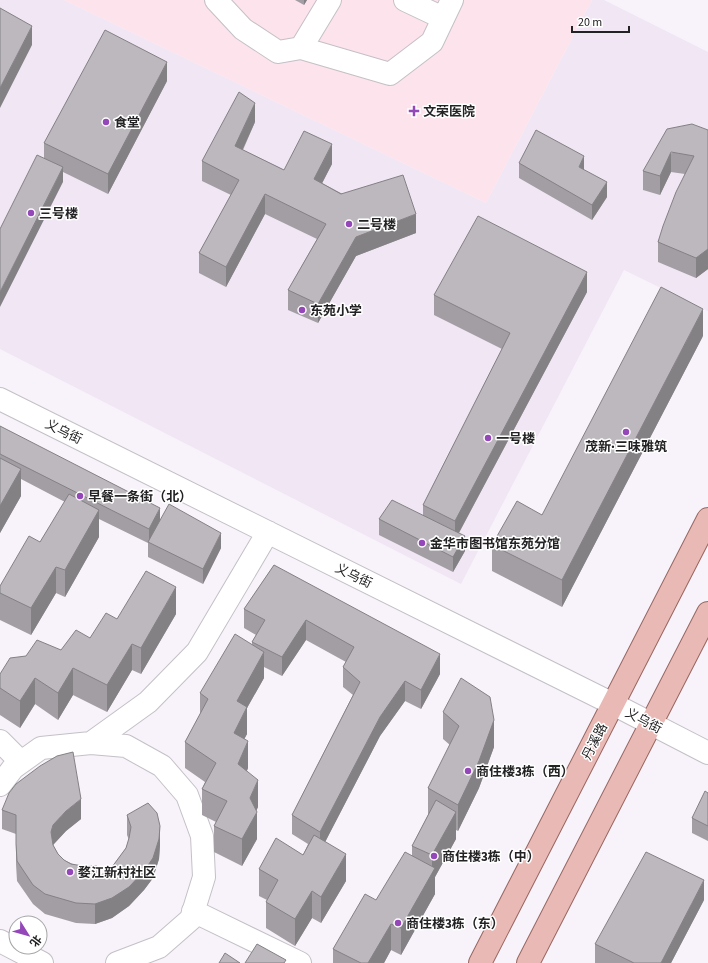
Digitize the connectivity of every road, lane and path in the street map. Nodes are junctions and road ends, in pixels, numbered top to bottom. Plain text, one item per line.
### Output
1 (216, 0) edge
2 (330, 0) edge
3 (405, 0) edge
4 (448, 9) edge
5 (301, 48) junction
6 (0, 399) edge
7 (708, 519) edge
8 (268, 532) junction
9 (708, 613) edge
10 (613, 704) junction
11 (652, 724) junction
12 (0, 741) edge
13 (91, 742) junction
14 (708, 753) edge
15 (21, 762) junction
16 (0, 785) edge
17 (193, 911) junction
18 (0, 930) edge
19 (8, 945) edge
20 (27, 955) edge
21 (42, 963) edge
22 (117, 963) edge
23 (300, 963) edge
24 (480, 963) edge
25 (528, 963) edge

1 - 5 street
2 - 5 street
3 - 4 street
4 - 5 street
6 - 8 street, 义乌街
7 - 10 main road, 丹溪路
8 - 10 street, 义乌街
8 - 13 street
9 - 11 main road
10 - 11 street, 义乌街
10 - 24 main road, 丹溪路
11 - 14 street, 义乌街
11 - 25 main road
12 - 15 street
13 - 15 street
13 - 17 street
15 - 16 street
17 - 22 street
17 - 23 street
18 - 19 street
20 - 21 street

